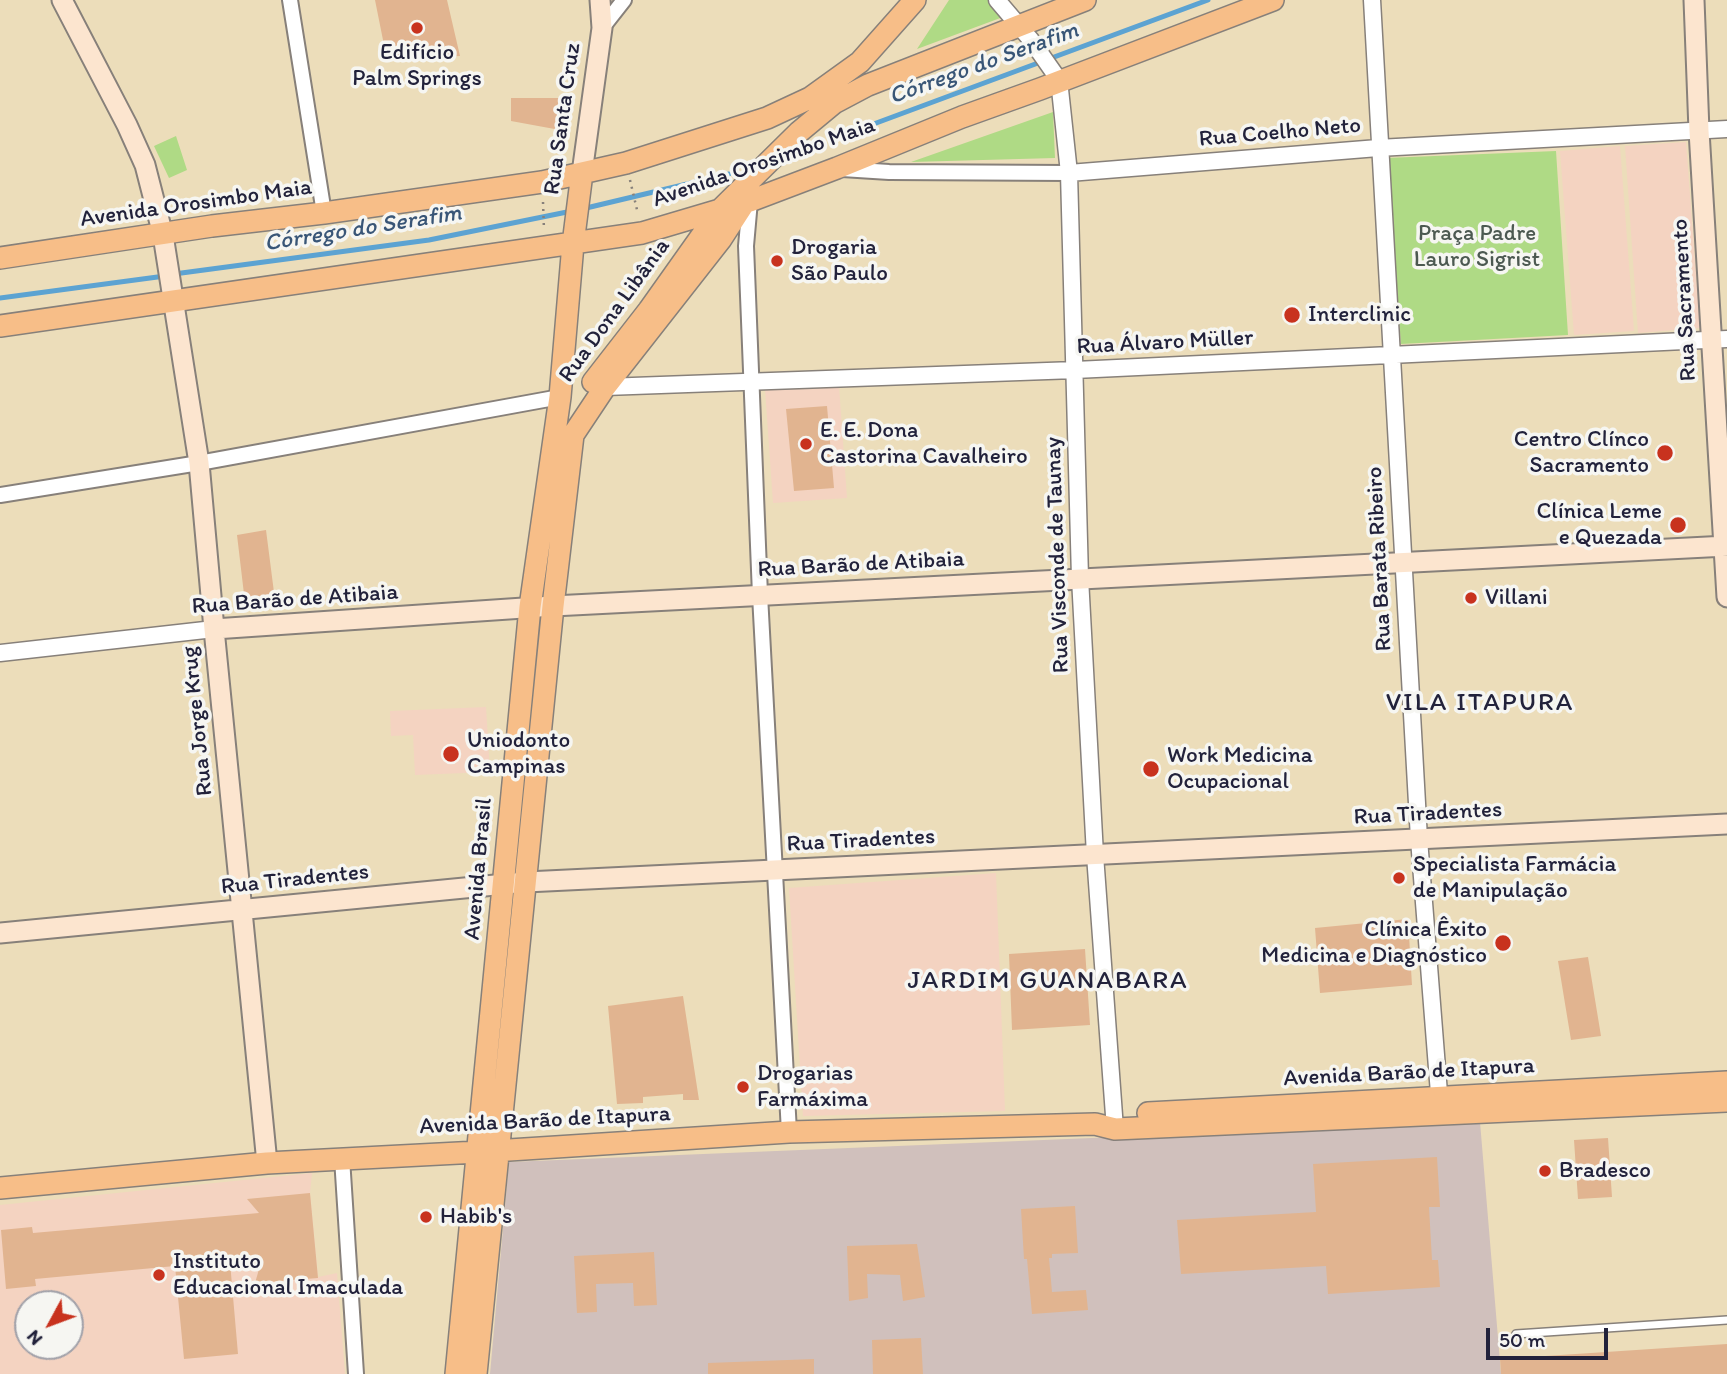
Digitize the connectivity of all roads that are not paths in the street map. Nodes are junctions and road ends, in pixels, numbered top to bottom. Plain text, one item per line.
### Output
1 (62, 0) edge
2 (290, 0) edge
3 (600, 0) edge
4 (624, 0) edge
5 (897, 0) edge
6 (915, 0) edge
7 (996, 0) edge
8 (1085, 0) edge
9 (1273, 0) edge
10 (1372, 0) edge
11 (1694, 0) edge
12 (602, 28) junction
13 (1024, 33) junction
14 (1055, 74) junction
15 (775, 114) junction
16 (1727, 129) edge
17 (1699, 131) junction
18 (799, 132) joint
19 (1378, 148) junction
20 (837, 168) junction
21 (1069, 173) junction
22 (581, 179) junction
23 (747, 201) junction
24 (720, 210) junction
25 (324, 213) junction
26 (574, 238) junction
27 (164, 241) junction
28 (0, 258) edge
29 (171, 295) junction
30 (0, 327) edge
31 (1719, 340) edge
32 (1391, 355) junction
33 (1074, 370) junction
34 (751, 381) junction
35 (605, 387) junction
36 (560, 397) junction
37 (573, 435) junction
38 (200, 463) junction
39 (0, 495) edge
40 (1726, 546) edge
41 (1403, 563) junction
42 (1080, 578) junction
43 (760, 595) junction
44 (1727, 597) edge
45 (553, 606) junction
46 (530, 607) junction
47 (214, 629) junction
48 (0, 653) edge
49 (1727, 824) edge
50 (1419, 839) junction
51 (1095, 855) junction
52 (774, 870) junction
53 (526, 882) junction
54 (504, 884) junction
55 (241, 909) junction
56 (0, 933) edge
57 (1727, 1082) edge
58 (1727, 1101) edge
59 (1440, 1106) junction
60 (1108, 1123) junction
61 (789, 1132) junction
62 (489, 1151) junction
63 (342, 1158) junction
64 (267, 1163) junction
65 (0, 1188) edge
66 (1727, 1320) edge
67 (1517, 1334) dead end
68 (356, 1374) edge
69 (456, 1374) edge
70 (476, 1374) edge

1 - 27 main road, Rua Jorge Krug
2 - 25 street
3 - 12 main road, Rua Santa Cruz
4 - 12 street
5 - 15 main road
6 - 15 main road
7 - 13 street, Rua Visconde de Taunay
8 - 13 main road, Avenida Orosimbo Maia
9 - 14 main road, Avenida Orosimbo Maia
10 - 19 street, Rua Barata Ribeiro
11 - 17 main road, Rua Sacramento
12 - 22 main road, Rua Santa Cruz
13 - 14 street, Rua Visconde de Taunay
13 - 18 main road, Avenida Orosimbo Maia
14 - 20 main road, Avenida Orosimbo Maia
14 - 21 street, Rua Visconde de Taunay
15 - 22 main road, Avenida Orosimbo Maia
16 - 17 street, Rua Coelho Neto
17 - 19 street, Rua Coelho Neto
17 - 31 main road, Rua Sacramento
18 - 24 main road, Rua Dona Libânia
19 - 21 street, Rua Coelho Neto
19 - 32 street, Rua Barata Ribeiro
20 - 21 street, Rua Coelho Neto
20 - 23 main road, Avenida Orosimbo Maia
21 - 33 street, Rua Visconde de Taunay
22 - 25 main road, Avenida Orosimbo Maia
22 - 26 main road, Rua Santa Cruz
23 - 24 main road, Avenida Orosimbo Maia
23 - 34 street
23 - 35 main road, Rua Dona Libânia
24 - 26 main road, Avenida Orosimbo Maia
24 - 37 main road, Rua Dona Libânia
25 - 27 main road, Avenida Orosimbo Maia
26 - 29 main road, Avenida Orosimbo Maia
26 - 36 main road, Avenida Brasil
27 - 28 main road, Avenida Orosimbo Maia
27 - 29 main road, Rua Jorge Krug
29 - 30 main road, Avenida Orosimbo Maia
29 - 38 main road, Rua Jorge Krug
31 - 32 street, Rua Álvaro Müller
31 - 40 main road, Rua Sacramento
32 - 33 street, Rua Álvaro Müller
32 - 41 street, Rua Barata Ribeiro
33 - 34 street, Rua Álvaro Müller
33 - 42 street, Rua Visconde de Taunay
34 - 35 street, Rua Álvaro Müller
34 - 43 street
35 - 37 main road, Avenida Brasil
36 - 38 street
36 - 46 main road, Avenida Brasil
37 - 45 main road, Avenida Brasil
38 - 39 street
38 - 47 main road, Rua Jorge Krug
40 - 41 main road, Rua Barão de Atibaia
40 - 44 main road, Rua Sacramento
41 - 42 main road, Rua Barão de Atibaia
41 - 50 street, Rua Barata Ribeiro
42 - 43 main road, Rua Barão de Atibaia
42 - 51 street, Rua Visconde de Taunay
43 - 45 main road, Rua Barão de Atibaia
43 - 52 street
45 - 46 main road, Rua Barão de Atibaia
45 - 53 main road, Avenida Brasil
46 - 47 main road, Rua Barão de Atibaia
46 - 54 main road, Avenida Brasil
47 - 48 street, Rua Barão de Atibaia
47 - 55 main road, Rua Jorge Krug
49 - 50 main road, Rua Tiradentes
50 - 51 main road, Rua Tiradentes
50 - 59 street, Rua Barata Ribeiro
51 - 52 main road, Rua Tiradentes
51 - 60 street, Rua Visconde de Taunay
52 - 53 main road, Rua Tiradentes
52 - 61 street
53 - 54 main road, Rua Tiradentes
53 - 62 main road, Avenida Brasil
54 - 55 main road, Rua Tiradentes
54 - 62 main road, Avenida Brasil
55 - 56 main road, Rua Tiradentes
55 - 64 main road, Rua Jorge Krug
57 - 59 main road, Avenida Barão de Itapura
58 - 59 main road, Avenida Barão de Itapura
59 - 60 main road, Avenida Barão de Itapura
60 - 61 main road, Avenida Barão de Itapura
61 - 62 main road, Avenida Barão de Itapura
62 - 63 main road, Avenida Barão de Itapura
62 - 69 main road, Avenida Brasil
62 - 70 main road, Avenida Brasil
63 - 64 main road, Avenida Barão de Itapura
63 - 68 street
64 - 65 main road, Avenida Barão de Itapura
66 - 67 lane

